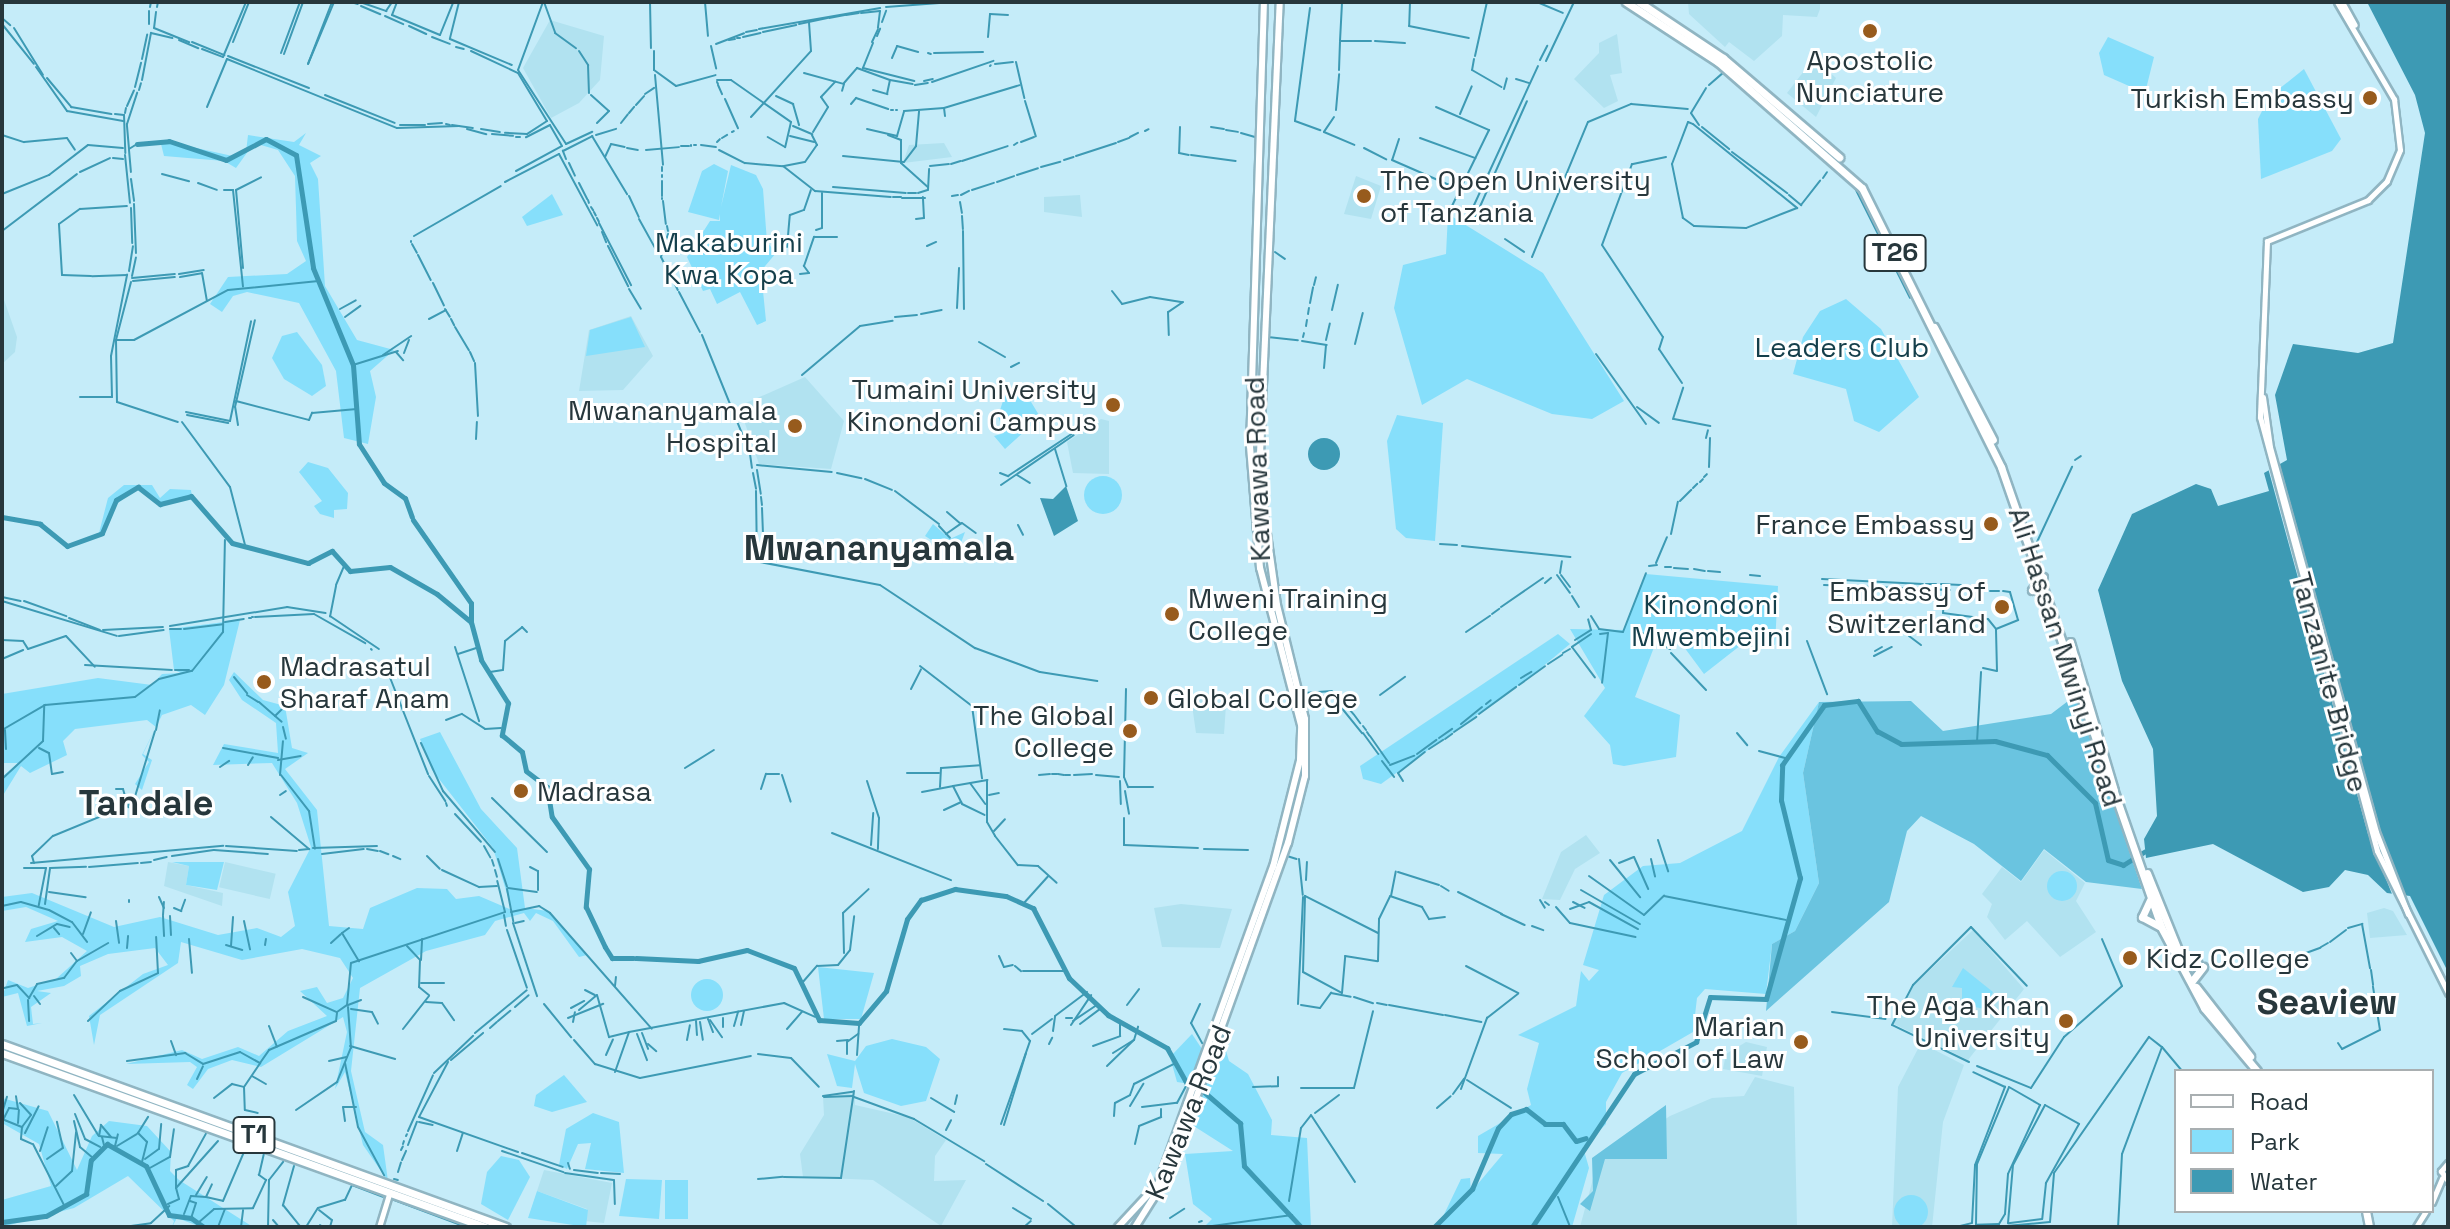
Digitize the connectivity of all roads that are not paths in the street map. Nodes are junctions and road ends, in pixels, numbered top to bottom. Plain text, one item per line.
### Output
1 (1264, 2) edge
2 (1280, 2) edge
3 (1626, 2) edge
4 (1639, 2) edge
5 (2339, 2) edge
6 (1276, 52) junction
7 (1264, 54) junction
8 (2043, 576) junction
9 (2032, 590) dead end
10 (2129, 836) junction
11 (2143, 868) junction
12 (2150, 900) junction
13 (2399, 900) junction
14 (2161, 927) junction
15 (2178, 951) junction
16 (2192, 981) junction
17 (2448, 986) edge
18 (2448, 993) edge
19 (2, 1044) edge
20 (2, 1053) edge
21 (2258, 1069) edge
22 (2258, 1069) edge
23 (1197, 1088) junction
24 (2448, 1163) edge
25 (2446, 1180) edge
26 (389, 1194) junction
27 (2434, 1199) edge
28 (379, 1227) edge
29 (485, 1227) edge
30 (506, 1227) edge
31 (1118, 1227) edge
32 (1135, 1227) edge

1 - 7 main road, Kawawa Road
2 - 6 main road, Kawawa Road
3 - 8 highway, Ali Hassan Mwinyi Road / T26
4 - 10 highway, Ali Hassan Mwinyi Road / T26
5 - 13 main road, Tanzanite Bridge
6 - 7 main road
6 - 23 main road, Kawawa Road
7 - 23 main road, Kawawa Road
8 - 9 highway
8 - 10 highway, Ali Hassan Mwinyi Road / T26
10 - 11 highway, T26
11 - 12 highway, T26
11 - 15 highway, T26
12 - 14 highway, T26
12 - 14 highway
13 - 17 main road
13 - 18 main road
14 - 21 highway, T26
15 - 16 highway, T26
15 - 16 highway
16 - 22 highway, T26
19 - 30 highway, T1
20 - 26 highway, T1
23 - 31 main road, Kawawa Road
23 - 32 main road, Kawawa Road
24 - 25 main road
25 - 27 main road
26 - 28 main road
26 - 29 highway, T1

